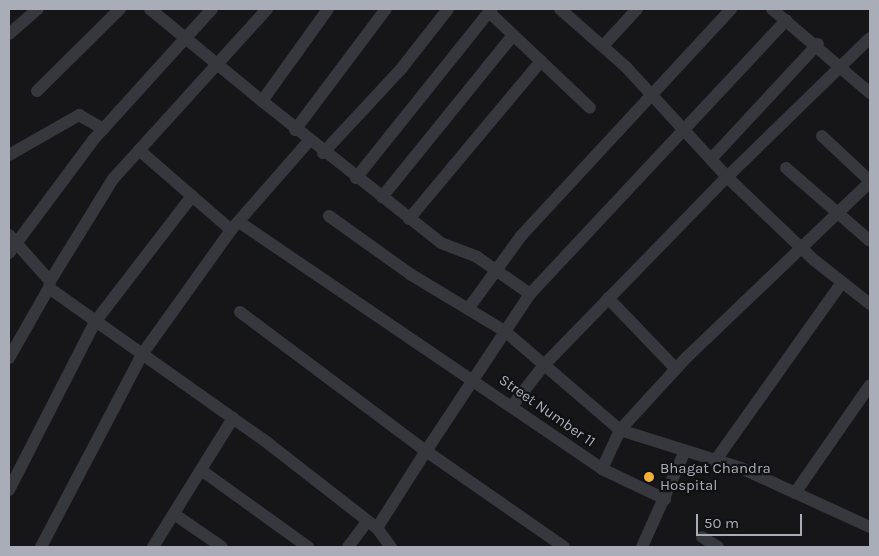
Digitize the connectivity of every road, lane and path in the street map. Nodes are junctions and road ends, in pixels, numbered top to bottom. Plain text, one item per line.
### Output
1 (38, 9) edge
2 (120, 9) edge
3 (150, 9) edge
4 (212, 9) edge
5 (267, 9) edge
6 (328, 9) edge
7 (386, 9) edge
8 (448, 9) edge
9 (560, 9) edge
10 (637, 9) edge
11 (731, 9) edge
12 (772, 9) edge
13 (490, 11) edge
14 (788, 15) edge
15 (9, 34) edge
16 (513, 35) junction
17 (184, 37) junction
18 (870, 38) edge
19 (818, 44) junction
20 (603, 46) junction
21 (541, 61) junction
22 (218, 66) junction
23 (842, 66) junction
24 (868, 86) edge
25 (37, 91) dead end
26 (652, 93) junction
27 (262, 101) junction
28 (590, 108) dead end
29 (684, 128) junction
30 (102, 129) junction
31 (295, 130) junction
32 (822, 136) dead end
33 (309, 141) junction
34 (139, 150) junction
35 (323, 153) junction
36 (9, 155) edge
37 (711, 158) junction
38 (786, 168) dead end
39 (727, 177) junction
40 (356, 178) junction
41 (870, 182) edge
42 (192, 196) junction
43 (382, 197) junction
44 (836, 213) junction
45 (329, 216) dead end
46 (409, 219) junction
47 (235, 226) junction
48 (870, 241) edge
49 (11, 244) edge
50 (802, 248) junction
51 (494, 269) junction
52 (842, 282) junction
53 (49, 284) junction
54 (530, 294) junction
55 (608, 298) junction
56 (870, 304) edge
57 (468, 310) junction
58 (240, 312) dead end
59 (95, 322) junction
60 (506, 332) junction
61 (143, 353) junction
62 (9, 358) edge
63 (544, 365) junction
64 (676, 369) junction
65 (474, 379) junction
66 (870, 385) edge
67 (512, 406) junction
68 (233, 418) junction
69 (620, 430) junction
70 (426, 451) junction
71 (685, 451) junction
72 (715, 460) junction
73 (602, 469) junction
74 (201, 470) junction
75 (9, 490) edge
76 (795, 492) junction
77 (665, 498) junction
78 (174, 514) junction
79 (869, 522) edge
80 (372, 525) junction
81 (702, 537) dead end
82 (41, 547) edge
83 (153, 547) edge
84 (222, 547) edge
85 (308, 547) edge
86 (348, 547) edge
87 (391, 547) edge
88 (564, 547) edge
89 (642, 547) edge
90 (718, 547) edge

1 - 15 street
2 - 25 street
3 - 17 street
4 - 17 street
5 - 22 street
6 - 27 street
7 - 31 street
8 - 35 street
9 - 20 street
10 - 20 street
11 - 26 street
12 - 14 street
13 - 16 street
13 - 40 street
14 - 19 street
14 - 29 street
16 - 21 street
16 - 43 street
17 - 22 street
17 - 30 street
18 - 23 street
19 - 23 street
19 - 37 street
20 - 26 street
21 - 28 street
21 - 46 street
22 - 27 street
22 - 34 street
23 - 24 street
23 - 39 street
26 - 29 street
26 - 51 street
27 - 31 street
29 - 37 street
29 - 54 street
30 - 36 street
30 - 49 street
31 - 33 street
32 - 41 street
33 - 35 street
33 - 47 street
34 - 42 street, Street Number 11
34 - 53 street
35 - 40 street
37 - 39 street
38 - 44 street
39 - 50 street
39 - 55 street
40 - 43 street
41 - 44 street
42 - 47 street, Street Number 11
42 - 59 street
43 - 46 street
44 - 48 street
44 - 50 street
45 - 57 street
46 - 51 street
47 - 61 street
47 - 65 street, Street Number 11
49 - 53 street
50 - 52 street
50 - 64 street
51 - 54 street
51 - 57 street
52 - 56 street
52 - 72 street
53 - 59 street
53 - 62 street
54 - 60 street
55 - 63 street
55 - 64 street
57 - 60 street
58 - 70 street
59 - 61 street
59 - 75 street
60 - 63 street
60 - 65 street
61 - 68 street
61 - 82 street
63 - 67 street
63 - 69 street
64 - 69 street
65 - 67 street, Street Number 11
65 - 70 street
66 - 76 street
67 - 73 street, Street Number 11
68 - 74 street
68 - 80 street
69 - 71 street
69 - 73 street
70 - 80 street
70 - 88 street
71 - 72 street
71 - 77 street
72 - 76 street
73 - 77 street, Street Number 11
74 - 78 street
74 - 85 street
76 - 79 street
77 - 89 street
78 - 83 street
78 - 84 street
80 - 86 street
80 - 87 street
81 - 90 street

